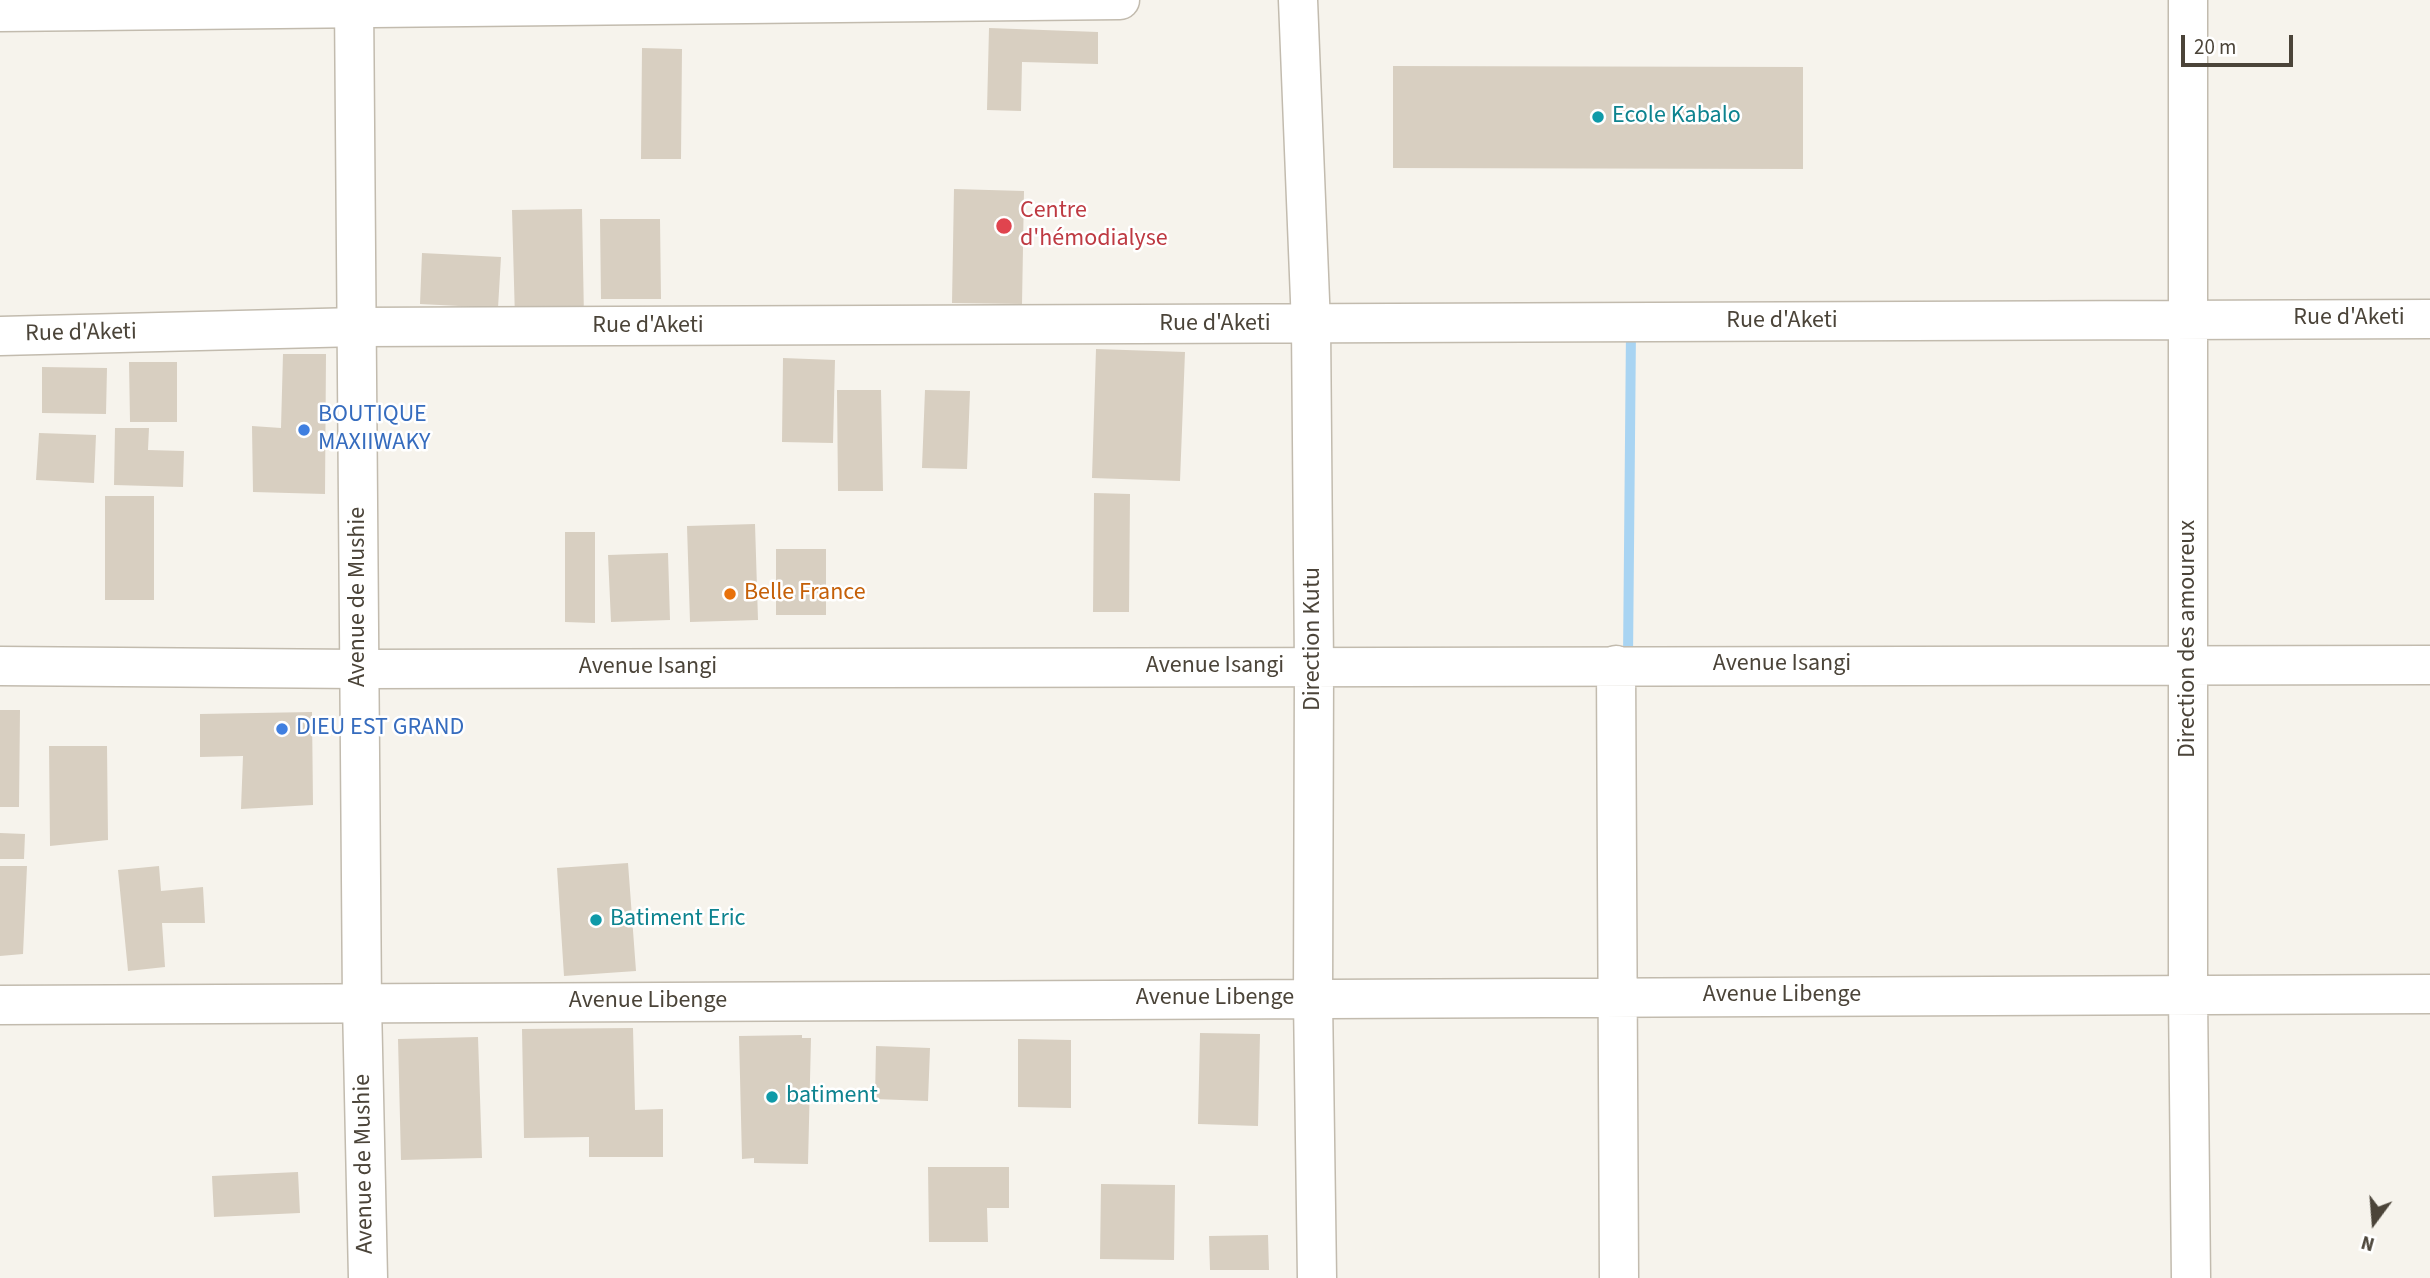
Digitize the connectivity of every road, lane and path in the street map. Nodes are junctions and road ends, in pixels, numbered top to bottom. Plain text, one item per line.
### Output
1 (1120, 0) edge
2 (1298, 0) edge
3 (2189, 0) edge
4 (355, 4) edge
5 (0, 12) edge
6 (2430, 319) edge
7 (2188, 320) junction
8 (1311, 325) junction
9 (358, 327) junction
10 (0, 336) edge
11 (2190, 664) junction
12 (1616, 665) junction
13 (2430, 665) edge
14 (0, 666) edge
15 (1314, 667) junction
16 (359, 668) junction
17 (2430, 994) edge
18 (2188, 995) junction
19 (1619, 997) junction
20 (1313, 999) junction
21 (362, 1004) junction
22 (0, 1005) edge
23 (368, 1278) edge
24 (1317, 1278) edge
25 (1619, 1278) edge
26 (2191, 1278) edge

1 - 4 street
2 - 8 street, Direction Kutu
3 - 7 street, Direction des amoureux
4 - 5 street
4 - 9 street, Avenue de Mushie
6 - 7 street, Rue d'Aketi
7 - 8 street, Rue d'Aketi
7 - 11 street, Direction des amoureux
8 - 9 street, Rue d'Aketi
8 - 15 street, Direction Kutu
9 - 10 street, Rue d'Aketi
9 - 16 street, Avenue de Mushie
11 - 12 street, Avenue Isangi
11 - 13 street, Avenue Isangi
11 - 18 street, Direction des amoureux
12 - 15 street, Avenue Isangi
12 - 19 street
14 - 16 street, Avenue Isangi
15 - 16 street, Avenue Isangi
15 - 20 street, Direction Kutu
16 - 21 street, Avenue de Mushie
17 - 18 street, Avenue Libenge
18 - 19 street, Avenue Libenge
18 - 26 street, Direction des amoureux
19 - 20 street, Avenue Libenge
19 - 25 street
20 - 21 street, Avenue Libenge
20 - 24 street, Direction Kutu
21 - 22 street, Avenue Libenge
21 - 23 street, Avenue de Mushie

